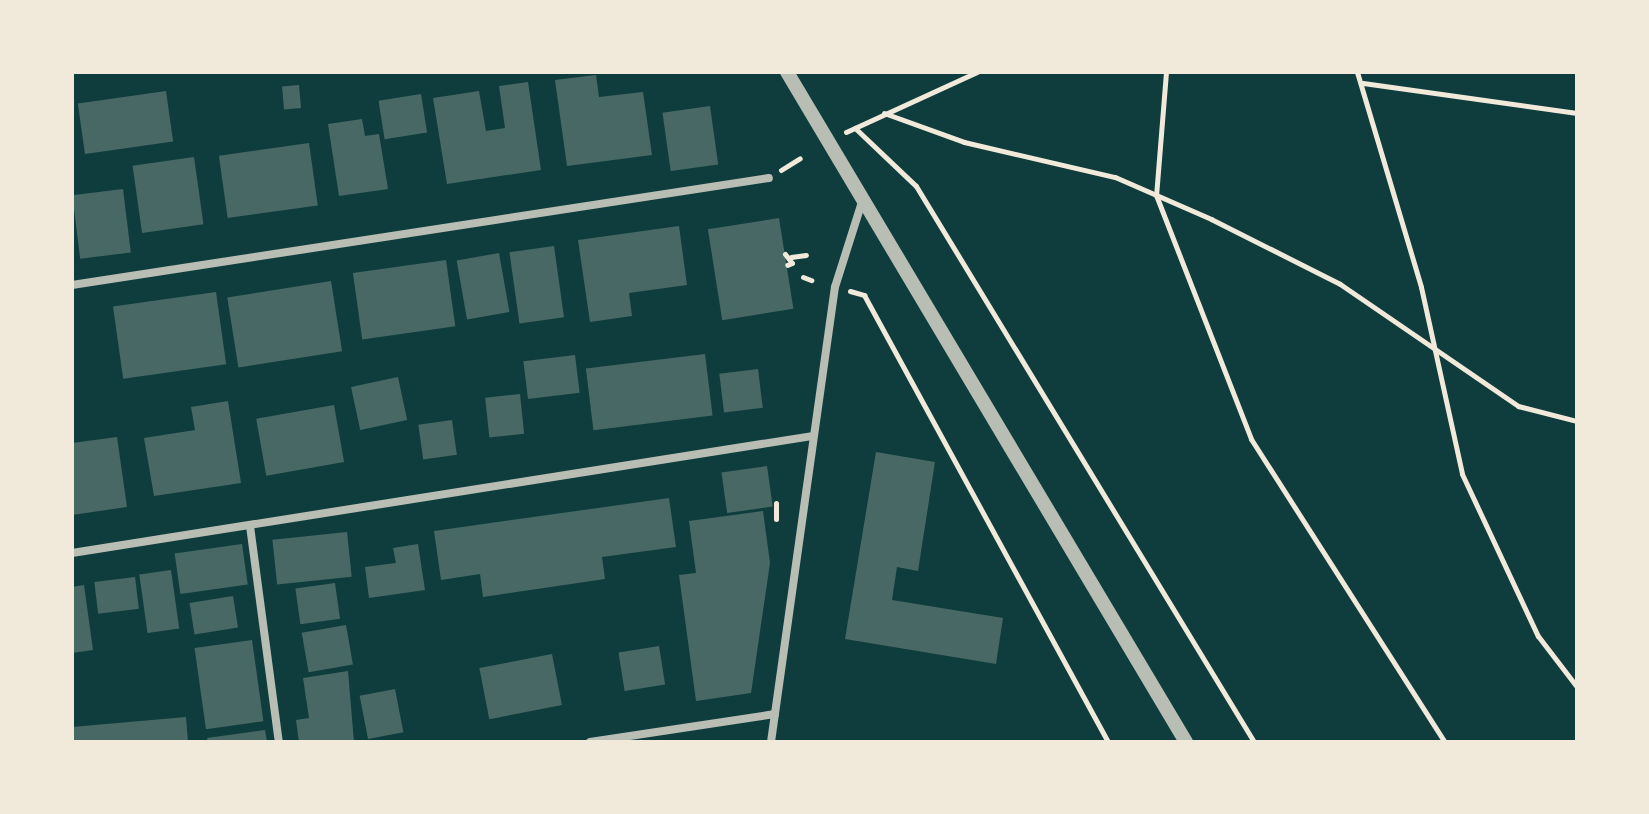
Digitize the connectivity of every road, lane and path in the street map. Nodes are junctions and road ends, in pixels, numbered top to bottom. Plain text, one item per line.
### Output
1 (787, 72) edge
2 (977, 72) edge
3 (1166, 72) edge
4 (1357, 72) edge
5 (1363, 83) junction
6 (884, 113) junction
7 (1577, 113) edge
8 (855, 128) junction
9 (846, 132) dead end
10 (769, 178) dead end
11 (1156, 195) junction
12 (862, 202) junction
13 (806, 255) dead end
14 (787, 265) dead end
15 (803, 277) dead end
16 (811, 280) dead end
17 (72, 285) edge
18 (850, 291) dead end
19 (1431, 352) junction
20 (1577, 421) edge
21 (812, 436) junction
22 (776, 503) dead end
23 (776, 519) dead end
24 (250, 526) junction
25 (72, 553) edge
26 (1577, 687) edge
27 (775, 714) junction
28 (279, 742) edge
29 (590, 742) edge
30 (771, 742) edge
31 (1108, 742) edge
32 (1186, 742) edge
33 (1254, 742) edge
34 (1445, 742) edge

1 - 12 street
2 - 6 path
3 - 11 path
4 - 5 path
5 - 7 path
5 - 19 path
6 - 8 path
6 - 11 path
8 - 9 path
8 - 33 path
10 - 17 street
11 - 19 path
11 - 34 path
12 - 21 street
12 - 32 street
13 - 14 path
15 - 16 path
18 - 31 path
19 - 20 path
19 - 26 path
21 - 24 street
21 - 27 street
22 - 23 path
24 - 25 street
24 - 28 street
27 - 29 street
27 - 30 street

